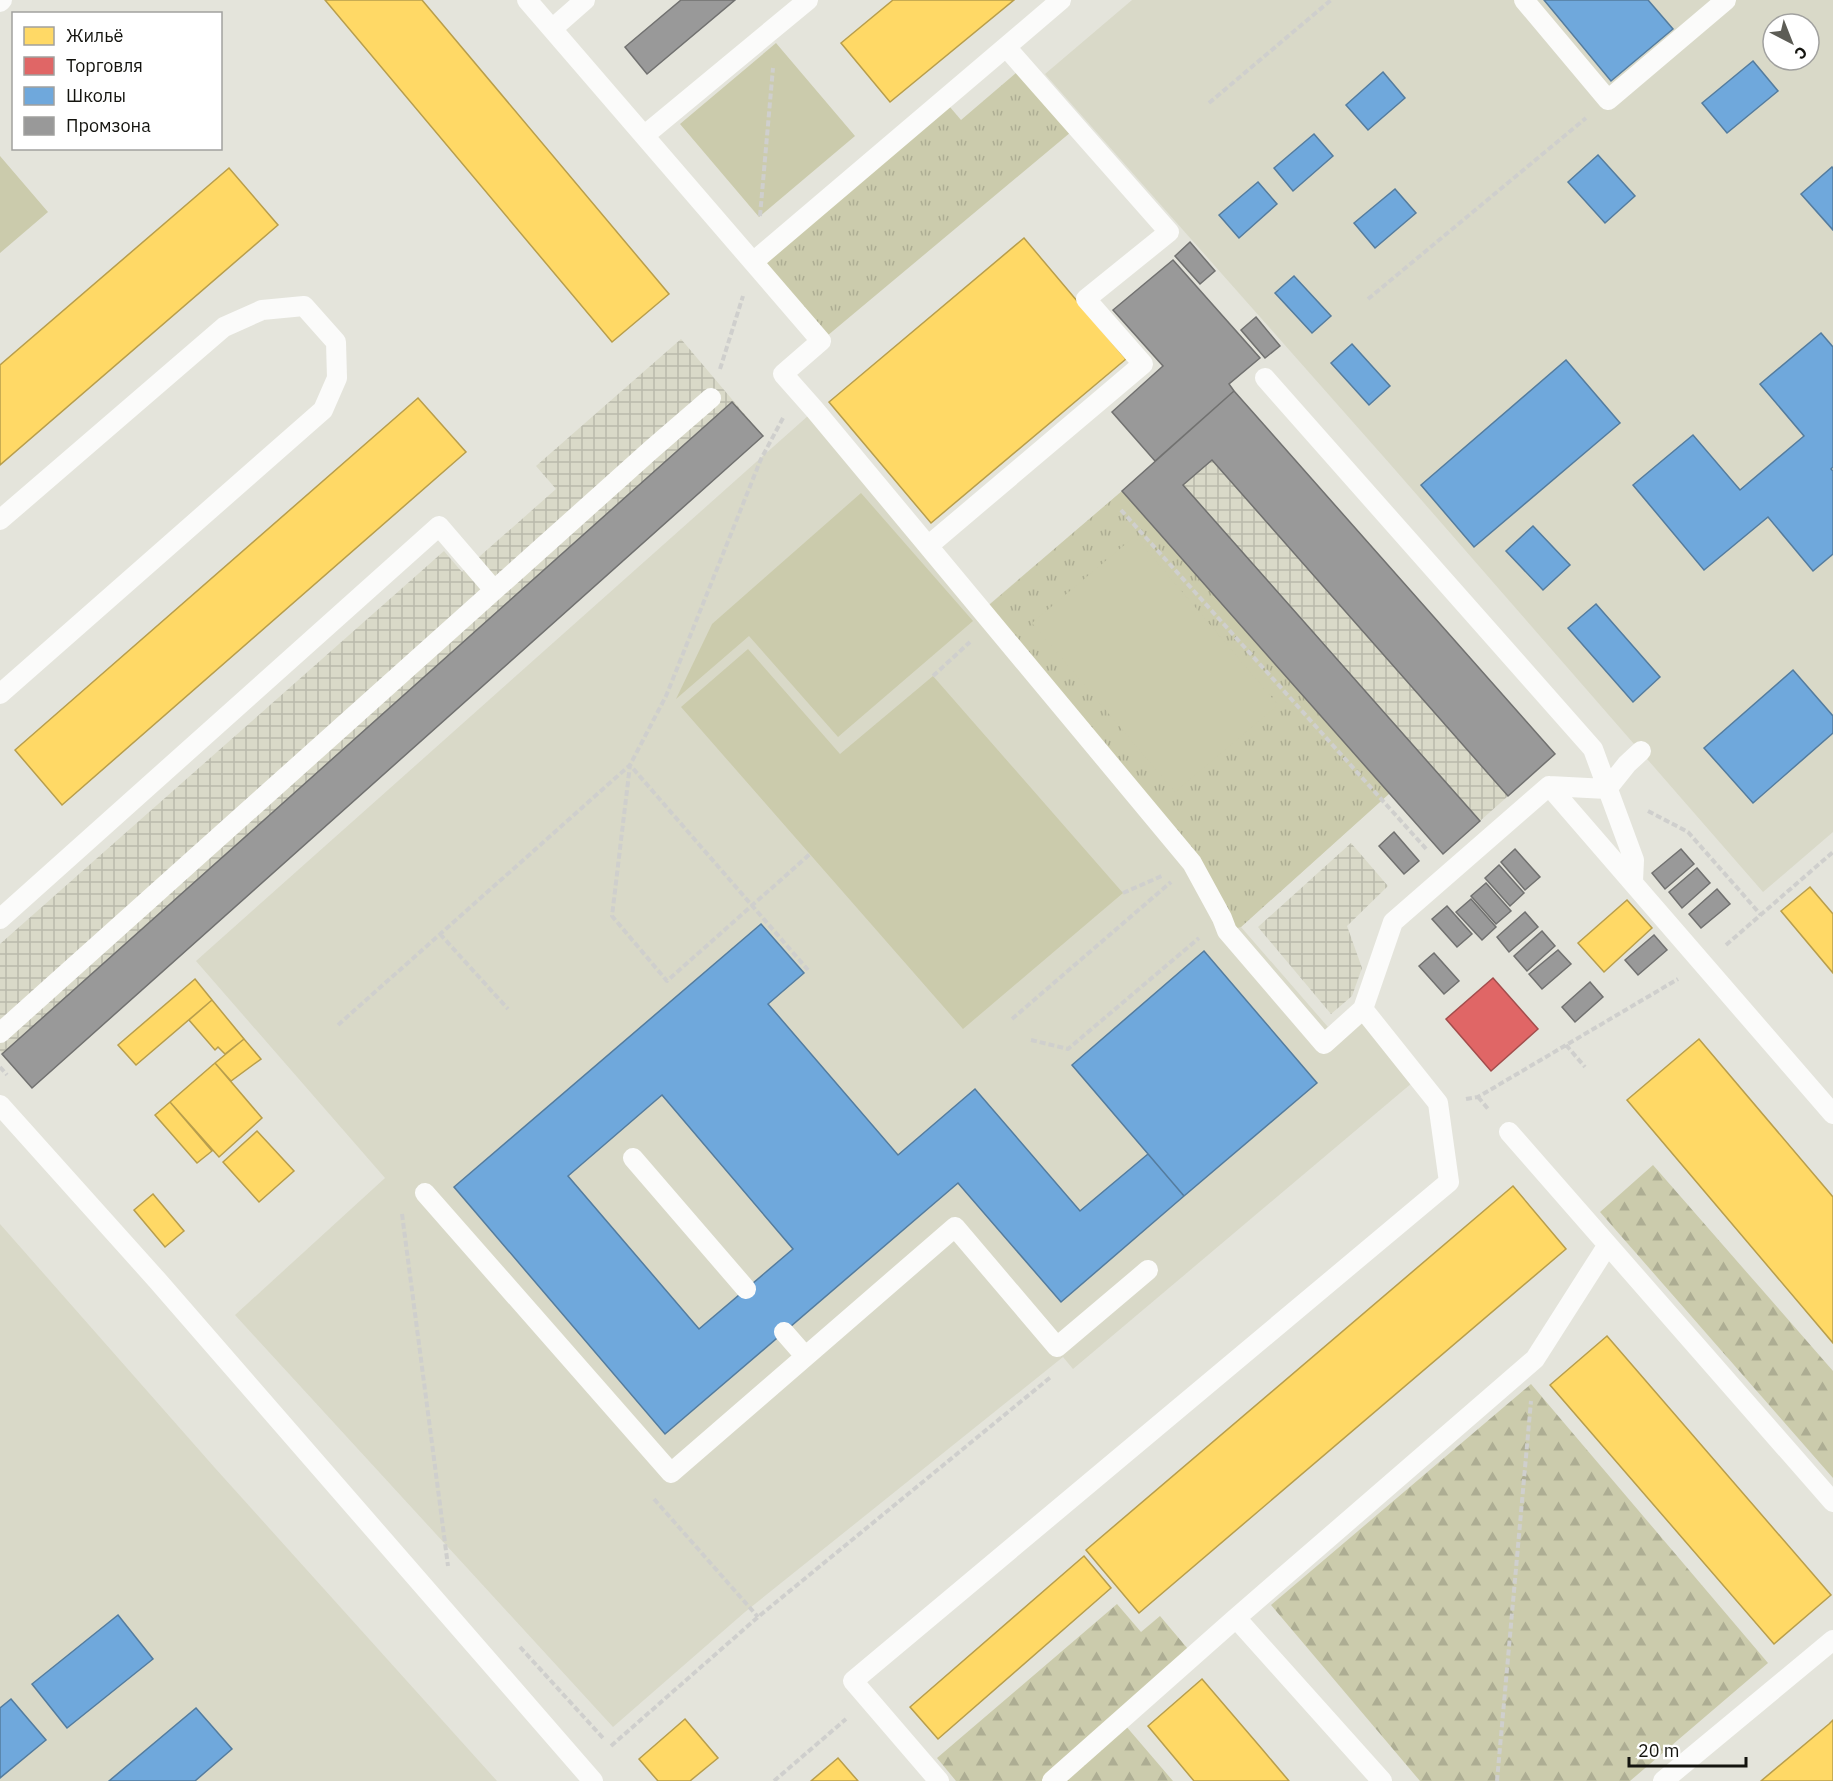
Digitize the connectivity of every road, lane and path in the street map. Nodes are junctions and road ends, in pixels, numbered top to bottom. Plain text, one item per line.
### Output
1 (527, 0) edge
2 (585, 0) edge
3 (808, 0) edge
4 (1062, 0) edge
5 (1331, 0) edge
6 (1524, 0) edge
7 (1726, 0) edge
8 (552, 28) junction
9 (774, 28) junction
10 (1006, 47) junction
11 (1608, 100) junction
12 (1209, 103) dead end
13 (645, 135) junction
14 (753, 262) junction
15 (1368, 299) dead end
16 (1265, 378) dead end
17 (798, 391) junction
18 (711, 398) joint
19 (1121, 510) dead end
20 (0, 520) edge
21 (928, 546) junction
22 (494, 590) junction
23 (992, 622) junction
24 (933, 676) dead end
25 (0, 694) edge
26 (1641, 751) dead end
27 (630, 765) junction
28 (1549, 786) junction
29 (1608, 789) junction
30 (1833, 852) edge
31 (810, 854) dead end
32 (1192, 863) junction
33 (1448, 874) junction
34 (1633, 881) junction
35 (1123, 893) dead end
36 (752, 907) junction
37 (1761, 915) junction
38 (1222, 918) junction
39 (0, 919) edge
40 (440, 934) junction
41 (1704, 964) junction
42 (808, 970) dead end
43 (508, 1009) dead end
44 (1363, 1009) junction
45 (1012, 1019) dead end
46 (338, 1026) dead end
47 (0, 1033) edge
48 (1031, 1040) dead end
49 (1566, 1045) junction
50 (1585, 1067) dead end
51 (1438, 1103) junction
52 (1829, 1103) edge
53 (0, 1105) edge
54 (1509, 1132) dead end
55 (633, 1158) dead end
56 (425, 1192) dead end
57 (410, 1222) dead end
58 (1607, 1246) junction
59 (1148, 1270) dead end
60 (746, 1288) dead end
61 (784, 1332) dead end
62 (805, 1356) junction
63 (1535, 1359) junction
64 (1061, 1369) dead end
65 (647, 1491) dead end
66 (1833, 1502) edge
67 (449, 1569) dead end
68 (758, 1617) junction
69 (1236, 1618) junction
70 (1833, 1640) edge
71 (869, 1699) junction
72 (611, 1746) dead end
73 (593, 1781) edge
74 (774, 1781) edge
75 (939, 1781) edge
76 (1052, 1781) edge
77 (1382, 1781) edge
78 (1497, 1781) edge
79 (1663, 1781) edge

1 - 8 lane
2 - 8 lane
3 - 9 lane
4 - 10 lane
5 - 12 path
6 - 11 lane
7 - 11 lane
8 - 13 lane
9 - 13 lane
9 - 14 path
10 - 14 lane
10 - 21 lane
11 - 15 path
13 - 14 lane
14 - 17 lane
14 - 18 path
16 - 29 lane
17 - 21 lane
17 - 27 path
18 - 22 lane
19 - 33 path
20 - 25 lane
21 - 23 lane
22 - 39 lane
22 - 47 lane
23 - 24 path
23 - 32 lane
26 - 29 lane
27 - 36 path
27 - 36 path
27 - 40 path
28 - 29 lane
28 - 33 lane
28 - 34 lane
29 - 34 lane
29 - 37 path
30 - 37 path
31 - 36 path
32 - 35 path
32 - 38 lane
32 - 45 path
33 - 44 lane
34 - 41 lane
36 - 42 path
37 - 41 path
38 - 44 lane
38 - 48 path
40 - 43 path
40 - 46 path
41 - 49 path
41 - 52 lane
44 - 51 lane
49 - 50 path
49 - 51 path
51 - 71 lane
53 - 73 lane
54 - 58 lane
55 - 60 lane
56 - 62 lane
57 - 67 path
58 - 63 lane
58 - 66 lane
59 - 62 lane
61 - 62 lane
63 - 69 lane
63 - 78 path
64 - 68 path
65 - 68 path
68 - 72 path
69 - 76 lane
69 - 77 lane
70 - 79 lane
71 - 74 path
71 - 75 lane

